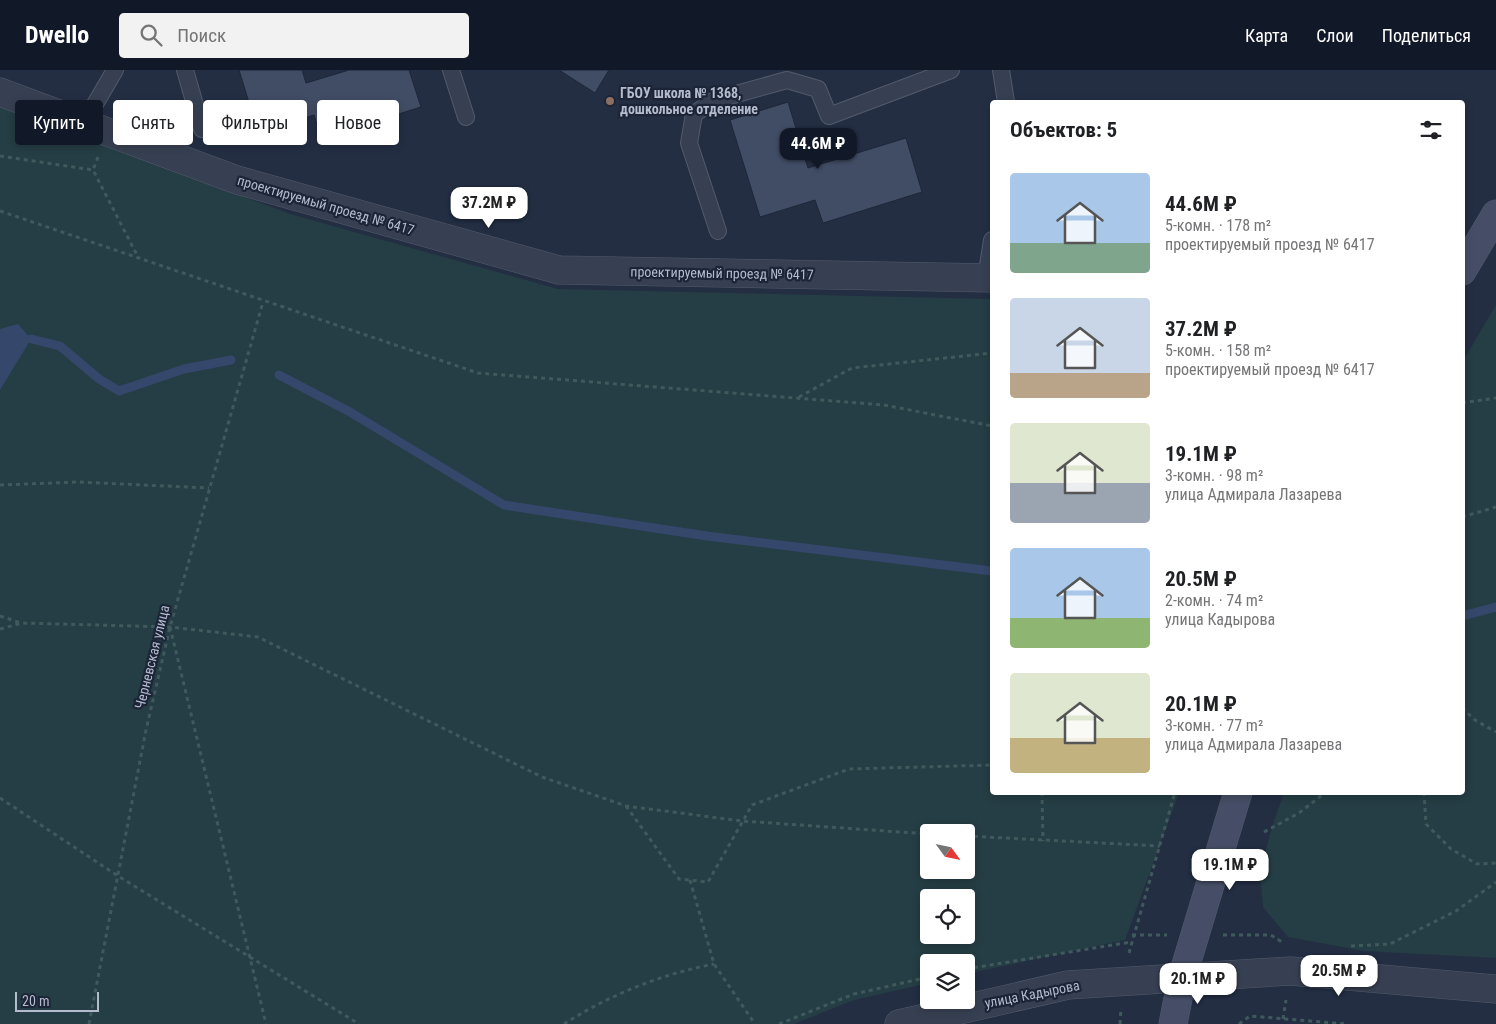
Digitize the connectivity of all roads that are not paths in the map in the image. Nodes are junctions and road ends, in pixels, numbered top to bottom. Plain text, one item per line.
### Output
1 (115, 70) edge
2 (185, 70) edge
3 (451, 70) edge
4 (951, 70) edge
5 (1001, 70) edge
6 (0, 92) edge
7 (22, 100) edge
8 (1006, 100) edge
9 (103, 104) edge
10 (466, 117) dead end
11 (202, 128) dead end
12 (103, 130) edge
13 (1496, 214) edge
14 (718, 232) dead end
15 (990, 265) edge
16 (1465, 266) edge
17 (989, 278) edge
18 (1237, 795) edge
19 (1182, 978) junction
20 (1496, 989) edge
21 (899, 1024) edge
22 (1173, 1024) edge

1 - 9 lane
2 - 11 lane
3 - 10 lane
4 - 14 lane
5 - 8 lane
6 - 7 street, проектируемый проезд № 6417
12 - 17 street, проектируемый проезд № 6417
13 - 16 street
15 - 17 lane
18 - 19 street
19 - 20 street, улица Кадырова
19 - 21 street, улица Кадырова
19 - 22 street

